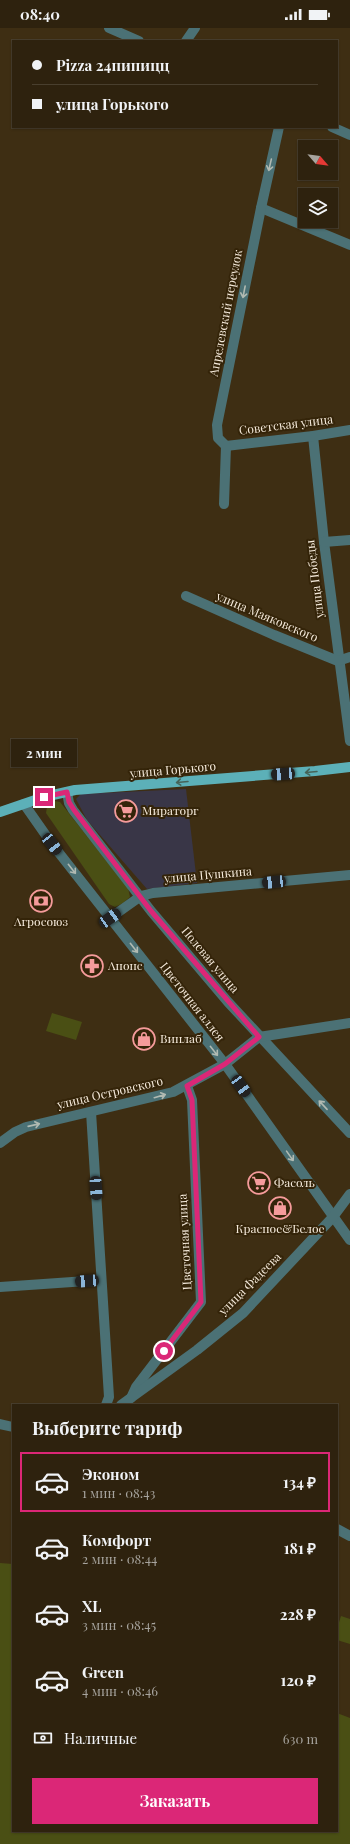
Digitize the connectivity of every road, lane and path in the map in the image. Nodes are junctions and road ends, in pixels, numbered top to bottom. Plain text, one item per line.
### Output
1 (109, 28) edge
2 (195, 28) edge
3 (137, 40) edge
4 (187, 40) edge
5 (279, 128) edge
6 (334, 128) edge
7 (350, 135) edge
8 (261, 208) junction
9 (350, 245) edge
10 (350, 430) edge
11 (313, 436) junction
12 (226, 446) junction
13 (224, 504) dead end
14 (350, 540) edge
15 (324, 542) junction
16 (186, 596) dead end
17 (350, 657) edge
18 (338, 661) junction
19 (350, 741) edge
20 (350, 767) edge
21 (67, 792) junction
22 (24, 804) junction
23 (0, 812) edge
24 (350, 875) edge
25 (141, 896) junction
26 (110, 918) junction
27 (350, 1023) edge
28 (259, 1037) junction
29 (225, 1064) junction
30 (187, 1086) junction
31 (90, 1112) junction
32 (350, 1133) edge
33 (0, 1143) edge
34 (350, 1194) edge
35 (333, 1216) junction
36 (350, 1240) edge
37 (102, 1280) junction
38 (0, 1287) edge
39 (131, 1398) junction
40 (106, 1404) edge
41 (122, 1404) edge
42 (0, 1424) edge
43 (12, 1427) edge
44 (338, 1530) edge
45 (350, 1536) edge

1 - 3 street
2 - 4 street
5 -> 8 street, Апрелевский переулок
6 - 7 street
8 - 9 street
8 -> 12 street, Апрелевский переулок
10 - 11 street, Советская улица
11 - 12 street, Советская улица
11 - 15 street, улица Победы
12 - 13 street, Апрелевский переулок
14 - 15 street
15 - 18 street, улица Победы
16 - 18 street, улица Маяковского
17 - 18 street
18 - 19 street, улица Победы
20 -> 21 main road, улица Горького
21 - 22 main road, улица Горького
21 - 25 street, Полевая улица
22 - 23 main road, улица Горького
22 -> 26 street, Цветочная аллея
24 - 25 street, улица Пушкина
25 - 26 street
25 - 28 street, Полевая улица
26 -> 29 street, Цветочная аллея
27 - 28 street
28 - 29 street, улица Островского
32 -> 28 street, Полевая улица
29 - 30 street, улица Островского
29 -> 35 street, Цветочная аллея
31 -> 30 street, улица Островского
30 - 39 street, Цветочная улица
33 -> 31 street, улица Островского
31 - 37 street
34 - 35 street, улица Фадеева
35 - 36 street, Цветочная аллея
35 - 39 street, улица Фадеева
37 - 38 street
37 - 40 street
39 - 41 street, улица Фадеева
42 - 43 street
44 - 45 street

